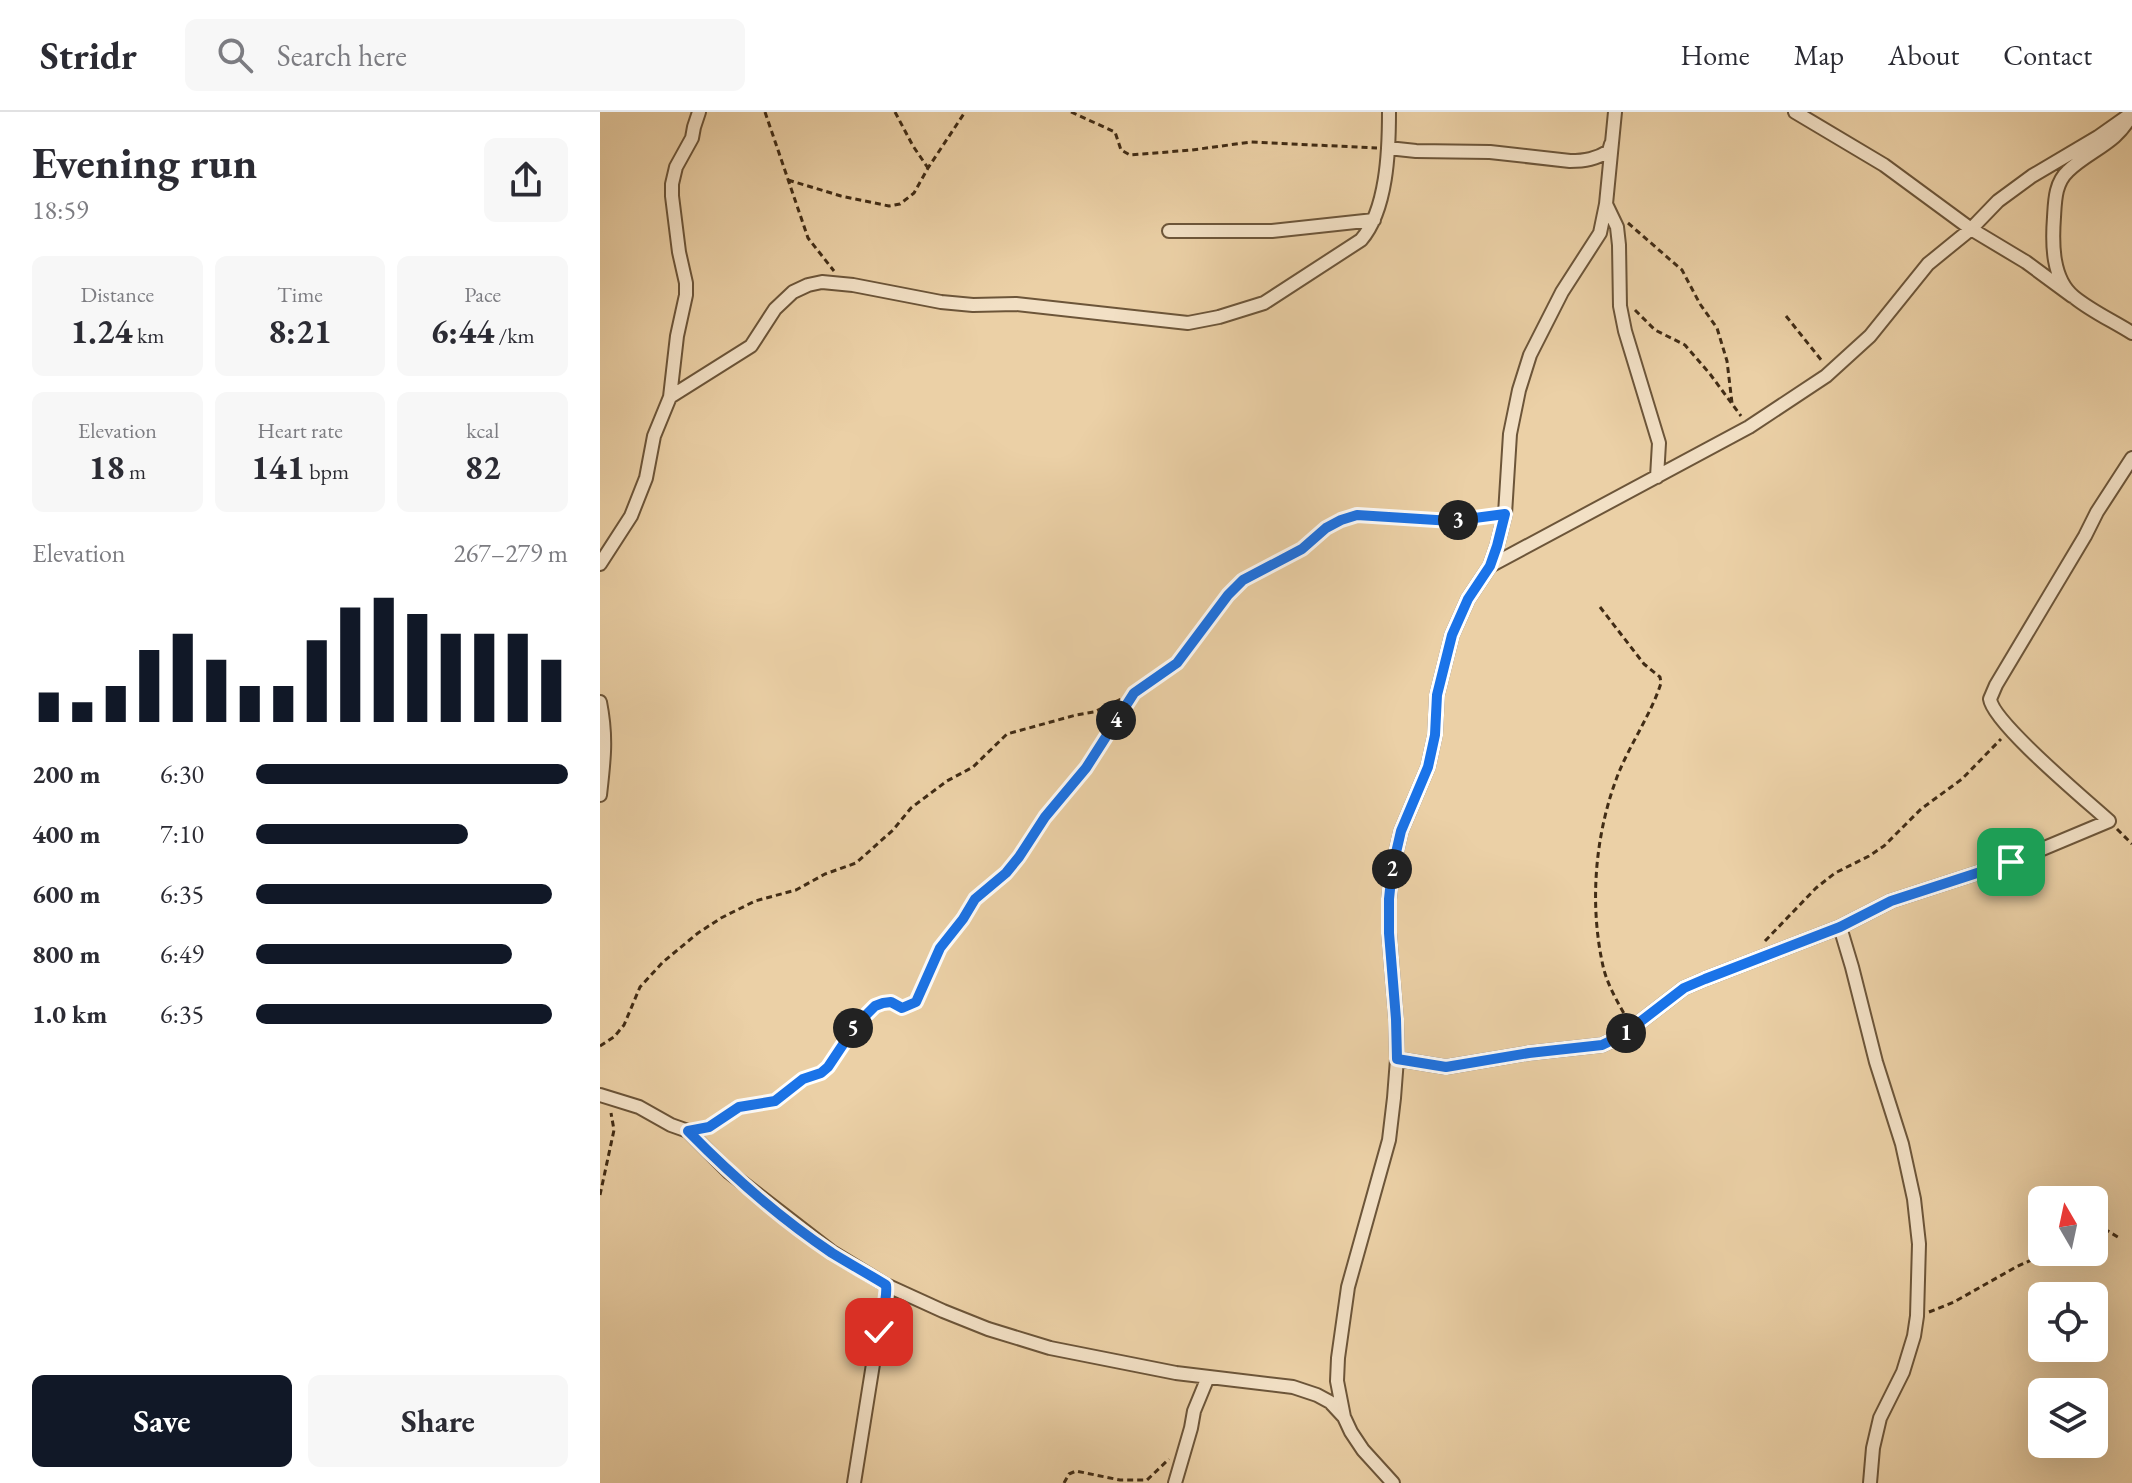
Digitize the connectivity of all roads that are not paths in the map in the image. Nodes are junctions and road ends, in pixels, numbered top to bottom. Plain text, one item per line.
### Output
1 (699, 112) edge
2 (1389, 112) edge
3 (1615, 112) edge
4 (1795, 112) edge
5 (2132, 113) edge
6 (1611, 144) junction
7 (1388, 148) junction
8 (1606, 204) junction
9 (1374, 220) junction
10 (1971, 229) junction
11 (1169, 231) dead end
12 (2072, 296) junction
13 (2132, 333) edge
14 (670, 397) junction
15 (1659, 443) junction
16 (2132, 458) edge
17 (1680, 464) junction
18 (1657, 477) junction
19 (600, 564) edge
20 (1490, 566) junction
21 (600, 702) edge
22 (600, 795) edge
23 (1840, 927) junction
24 (1397, 1059) junction
25 (604, 1096) edge
26 (886, 1285) junction
27 (1208, 1377) junction
28 (1344, 1417) junction
29 (854, 1483) edge
30 (1175, 1483) edge
31 (1393, 1483) edge
32 (1870, 1483) edge

1 - 14 street
2 - 7 street
3 - 6 street
4 - 10 street
5 - 10 street
5 - 12 street
6 - 7 street
6 - 8 street
7 - 9 street
8 - 15 street
8 - 20 street
9 - 11 street
9 - 14 street
10 - 12 street
10 - 17 street
12 - 13 street
14 - 19 street
15 - 17 street
15 - 18 street
16 - 23 street
17 - 18 street
18 - 20 street
20 - 24 street
21 - 22 street
23 - 24 street
23 - 32 street
24 - 28 street
25 - 26 street
26 - 27 street
26 - 29 street
27 - 28 street
27 - 30 street
28 - 31 street

